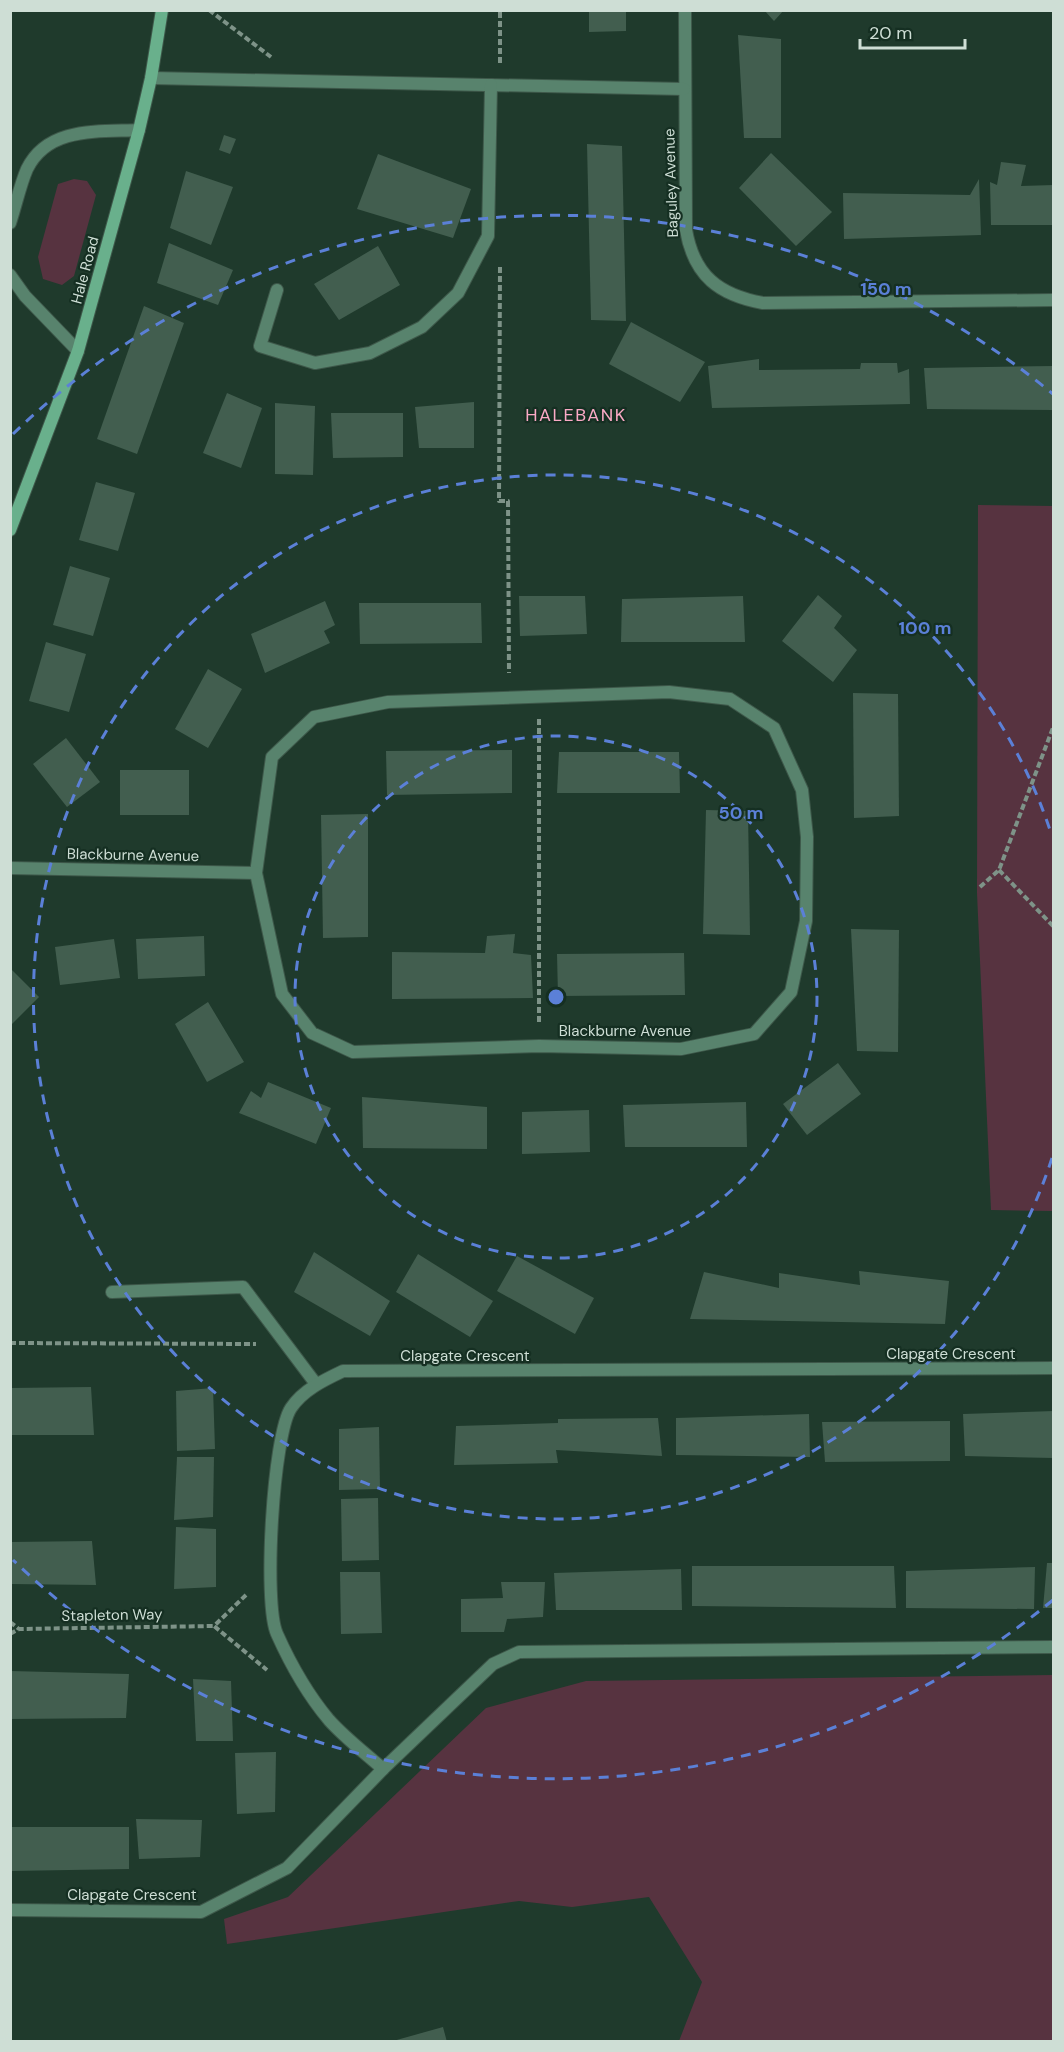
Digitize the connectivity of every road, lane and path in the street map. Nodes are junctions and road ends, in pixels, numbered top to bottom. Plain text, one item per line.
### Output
1 (162, 10) edge
2 (209, 10) edge
3 (500, 10) edge
4 (685, 10) edge
5 (151, 78) junction
6 (301, 79) junction
7 (495, 85) junction
8 (684, 89) junction
9 (139, 130) junction
10 (10, 223) edge
11 (488, 236) junction
12 (10, 275) edge
13 (277, 290) dead end
14 (1053, 300) edge
15 (78, 351) junction
16 (13, 511) edge
17 (10, 530) edge
18 (509, 698) junction
19 (539, 698) junction
20 (1053, 725) edge
21 (10, 868) edge
22 (999, 870) junction
23 (256, 873) junction
24 (980, 887) dead end
25 (1053, 927) edge
26 (539, 1047) junction
27 (112, 1292) dead end
28 (10, 1343) edge
29 (286, 1344) junction
30 (1053, 1368) edge
31 (316, 1384) junction
32 (10, 1622) edge
33 (214, 1626) dead end
34 (19, 1629) junction
35 (10, 1634) edge
36 (1053, 1647) edge
37 (383, 1769) junction
38 (10, 1910) edge

1 - 5 street, Hale Road
2 - 6 path
3 - 7 path
4 - 8 street, Baguley Avenue
5 - 6 street
5 - 9 street, Hale Road
6 - 7 street
7 - 8 street
7 - 11 street
8 - 14 street, Baguley Avenue
9 - 10 street
9 - 15 street, Hale Road
11 - 13 street
11 - 18 path
12 - 15 street
15 - 16 street, Hale Road
16 - 17 street, Hale Road
18 - 19 street, Blackburne Avenue
18 - 23 street, Blackburne Avenue
19 - 26 path
19 - 26 street, Blackburne Avenue
20 - 22 path
21 - 23 street, Blackburne Avenue
22 - 24 path
22 - 25 path
23 - 26 street, Blackburne Avenue
27 - 29 street
28 - 29 path
29 - 31 street
30 - 31 street, Clapgate Crescent
31 - 37 street, Clapgate Crescent
32 - 34 path
33 - 34 path, Stapleton Way
34 - 35 path, Stapleton Way
36 - 37 street, Clapgate Crescent
37 - 38 street, Clapgate Crescent

